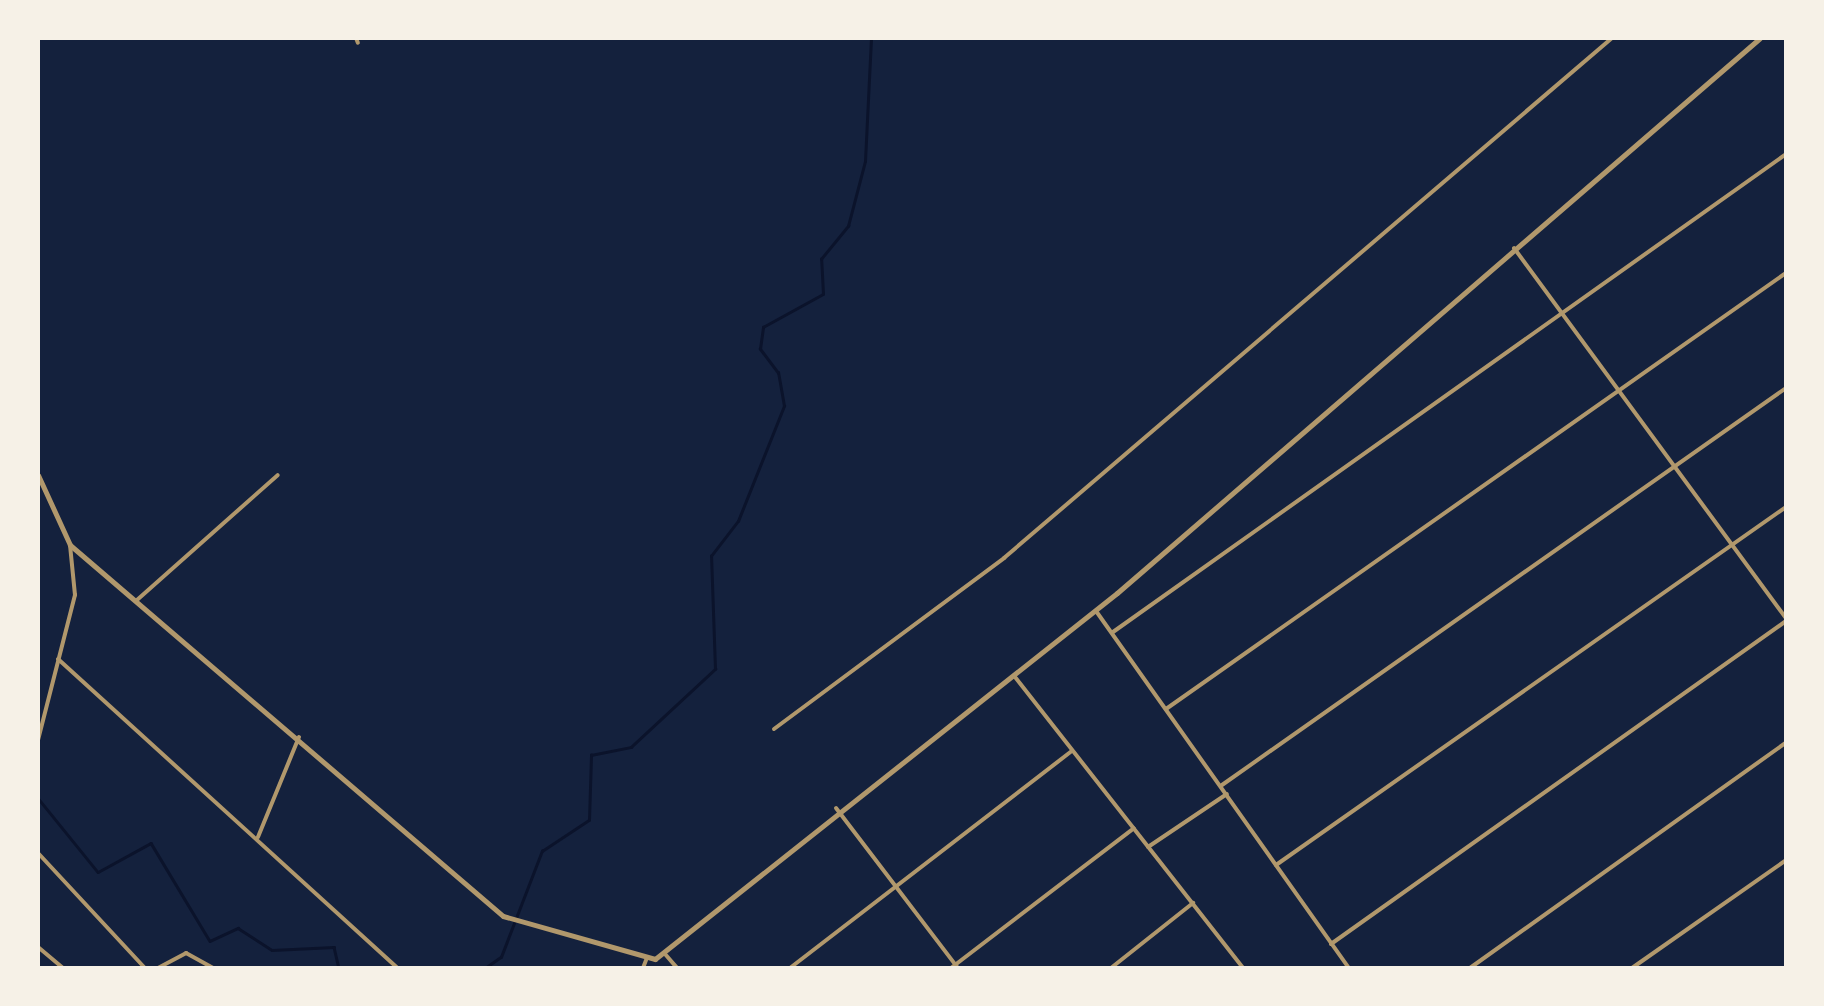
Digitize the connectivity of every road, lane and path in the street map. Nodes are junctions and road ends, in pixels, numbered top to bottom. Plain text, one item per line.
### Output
1 (1612, 38) edge
2 (1760, 38) edge
3 (1786, 154) edge
4 (1514, 248) junction
5 (1786, 273) edge
6 (1561, 313) junction
7 (1786, 388) edge
8 (1618, 392) junction
9 (1672, 469) junction
10 (38, 475) edge
11 (278, 475) dead end
12 (1786, 506) edge
13 (1731, 545) junction
14 (70, 546) junction
15 (137, 600) junction
16 (1096, 611) junction
17 (1786, 620) edge
18 (1113, 632) junction
19 (58, 660) junction
20 (1012, 673) junction
21 (1166, 710) junction
22 (774, 729) dead end
23 (299, 737) junction
24 (38, 740) edge
25 (1786, 743) edge
26 (1072, 750) junction
27 (1222, 786) junction
28 (1227, 794) junction
29 (836, 808) junction
30 (1134, 828) junction
31 (258, 837) junction
32 (1148, 847) junction
33 (38, 853) edge
34 (1786, 860) edge
35 (1276, 865) junction
36 (897, 887) junction
37 (1193, 903) junction
38 (1331, 944) junction
39 (38, 947) edge
40 (665, 954) junction
41 (646, 960) junction
42 (955, 967) edge
43 (63, 968) edge
44 (145, 968) edge
45 (158, 968) edge
46 (213, 968) edge
47 (398, 968) edge
48 (644, 968) edge
49 (677, 968) edge
50 (790, 968) edge
51 (1111, 968) edge
52 (1243, 968) edge
53 (1349, 968) edge
54 (1470, 968) edge
55 (1632, 968) edge

1 - 22 street
2 - 4 street
3 - 6 street
4 - 6 street
4 - 16 street
5 - 8 street
6 - 8 street
6 - 18 street
7 - 9 street
8 - 9 street
8 - 21 street
9 - 13 street
9 - 27 street
10 - 14 street
11 - 15 street
12 - 13 street
13 - 17 street
13 - 35 street
14 - 15 street
14 - 19 street
15 - 23 street
16 - 18 street
16 - 20 street
17 - 38 street
18 - 21 street
19 - 24 street
19 - 31 street
20 - 26 street
20 - 29 street
21 - 27 street
23 - 31 street
23 - 41 street
25 - 54 street
26 - 30 street
26 - 36 street
27 - 28 street
28 - 32 street
28 - 35 street
29 - 36 street
29 - 40 street
30 - 32 street
30 - 42 street
31 - 47 street
32 - 37 street
33 - 44 street
34 - 55 street
35 - 38 street
36 - 42 street
36 - 50 street
37 - 51 street
37 - 52 street
38 - 53 street
39 - 43 street
40 - 41 street
40 - 49 street
41 - 48 street
45 - 46 street

